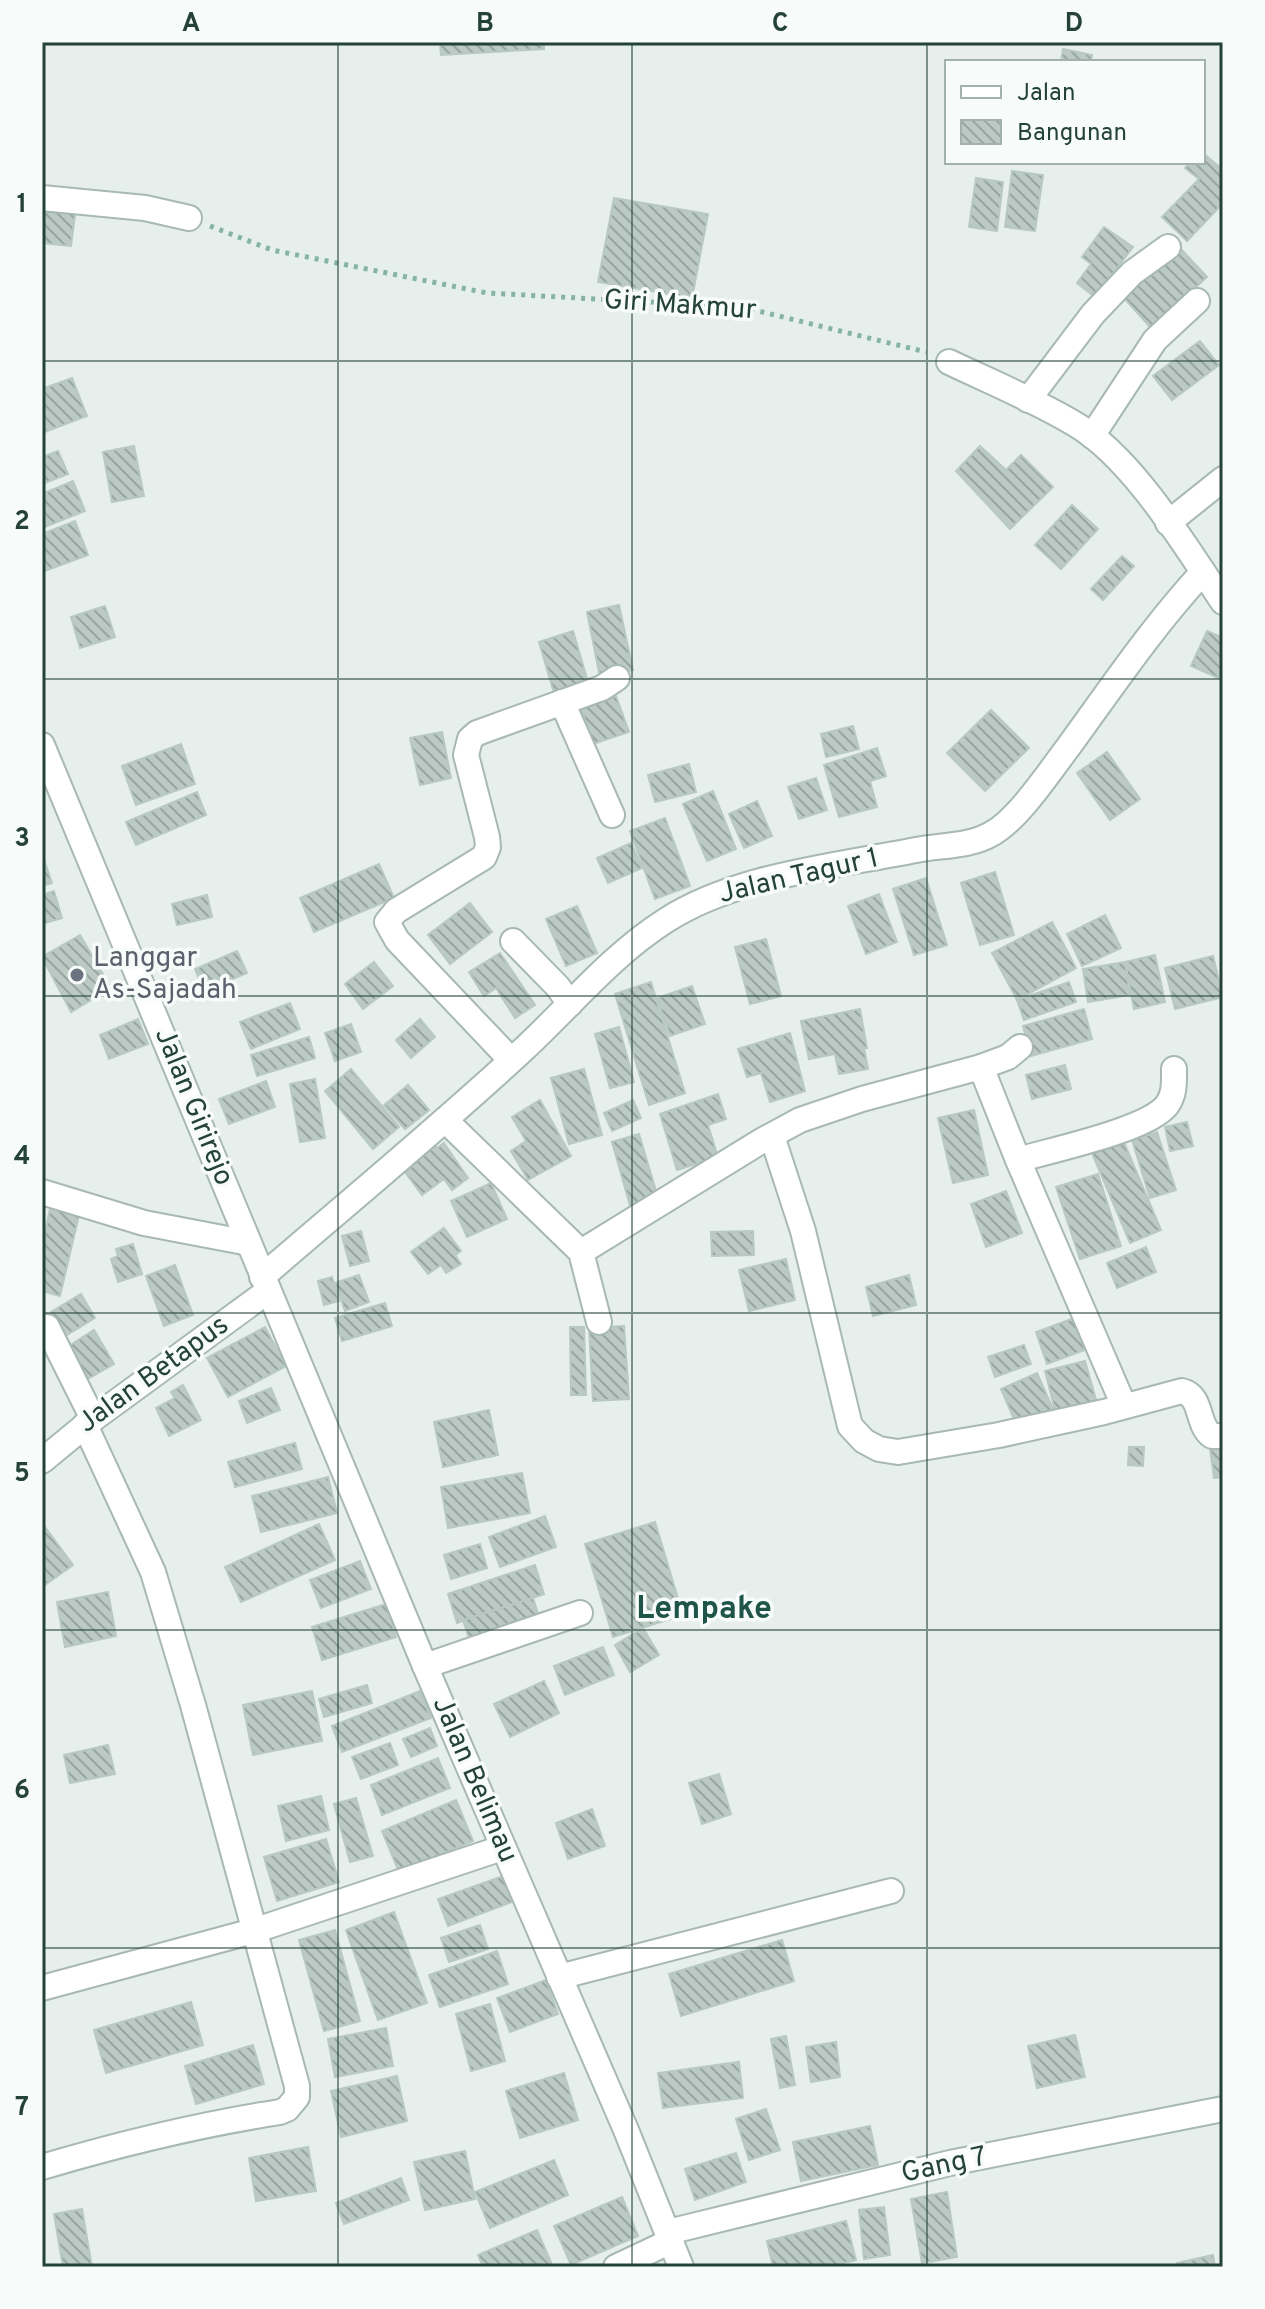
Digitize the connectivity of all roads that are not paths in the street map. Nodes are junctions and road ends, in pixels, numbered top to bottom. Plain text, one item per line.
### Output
1 (42, 198) edge
2 (189, 218) road end
3 (1168, 247) dead end
4 (1197, 301) dead end
5 (949, 362) road end
6 (1028, 400) junction
7 (1092, 436) junction
8 (1223, 479) edge
9 (1168, 523) junction
10 (1203, 572) junction
11 (1223, 602) edge
12 (617, 678) dead end
13 (562, 702) junction
14 (42, 745) edge
15 (48, 771) edge
16 (612, 815) dead end
17 (513, 941) dead end
18 (570, 1004) junction
19 (1020, 1047) dead end
20 (511, 1060) junction
21 (981, 1067) junction
22 (1174, 1069) dead end
23 (445, 1120) junction
24 (772, 1136) junction
25 (1018, 1160) junction
26 (42, 1192) edge
27 (249, 1243) junction
28 (581, 1252) junction
29 (265, 1284) junction
30 (599, 1322) dead end
31 (47, 1327) dead end
32 (1124, 1406) junction
33 (89, 1422) junction
34 (1223, 1436) edge
35 (42, 1461) edge
36 (580, 1613) dead end
37 (425, 1666) junction
38 (502, 1848) junction
39 (891, 1891) dead end
40 (253, 1931) junction
41 (559, 1977) junction
42 (42, 1988) edge
43 (1223, 2109) edge
44 (42, 2167) edge
45 (669, 2236) junction
46 (616, 2267) edge
47 (681, 2267) edge

1 - 2 street
3 - 6 street
4 - 7 street
5 - 6 street
6 - 7 street
7 - 9 street
8 - 9 street
9 - 10 street
10 - 11 street
10 - 18 street, Jalan Tagur 1
12 - 13 street
13 - 16 street
13 - 20 street
14 - 15 street, Jalan Girirejo
15 - 27 street, Jalan Girirejo
17 - 18 street
18 - 20 street, Jalan Tagur 1
19 - 21 street
20 - 23 street, Jalan Tagur 1
21 - 24 street
21 - 25 street
22 - 25 street
23 - 28 street
23 - 29 street, Jalan Tagur 1
24 - 28 street
24 - 32 street
25 - 32 street
26 - 27 street
27 - 29 street, Jalan Girirejo
28 - 30 street
29 - 33 street, Jalan Betapus
29 - 37 street, Jalan Belimau
31 - 33 street
32 - 34 street
33 - 35 street, Jalan Betapus
33 - 40 street
36 - 37 street
37 - 38 street, Jalan Belimau
38 - 40 street
38 - 41 street, Jalan Belimau
39 - 41 street
40 - 42 street
40 - 44 street
41 - 45 street, Jalan Belimau
43 - 45 street, Gang 7
45 - 46 street, Gang 7
45 - 47 street, Jalan Belimau

